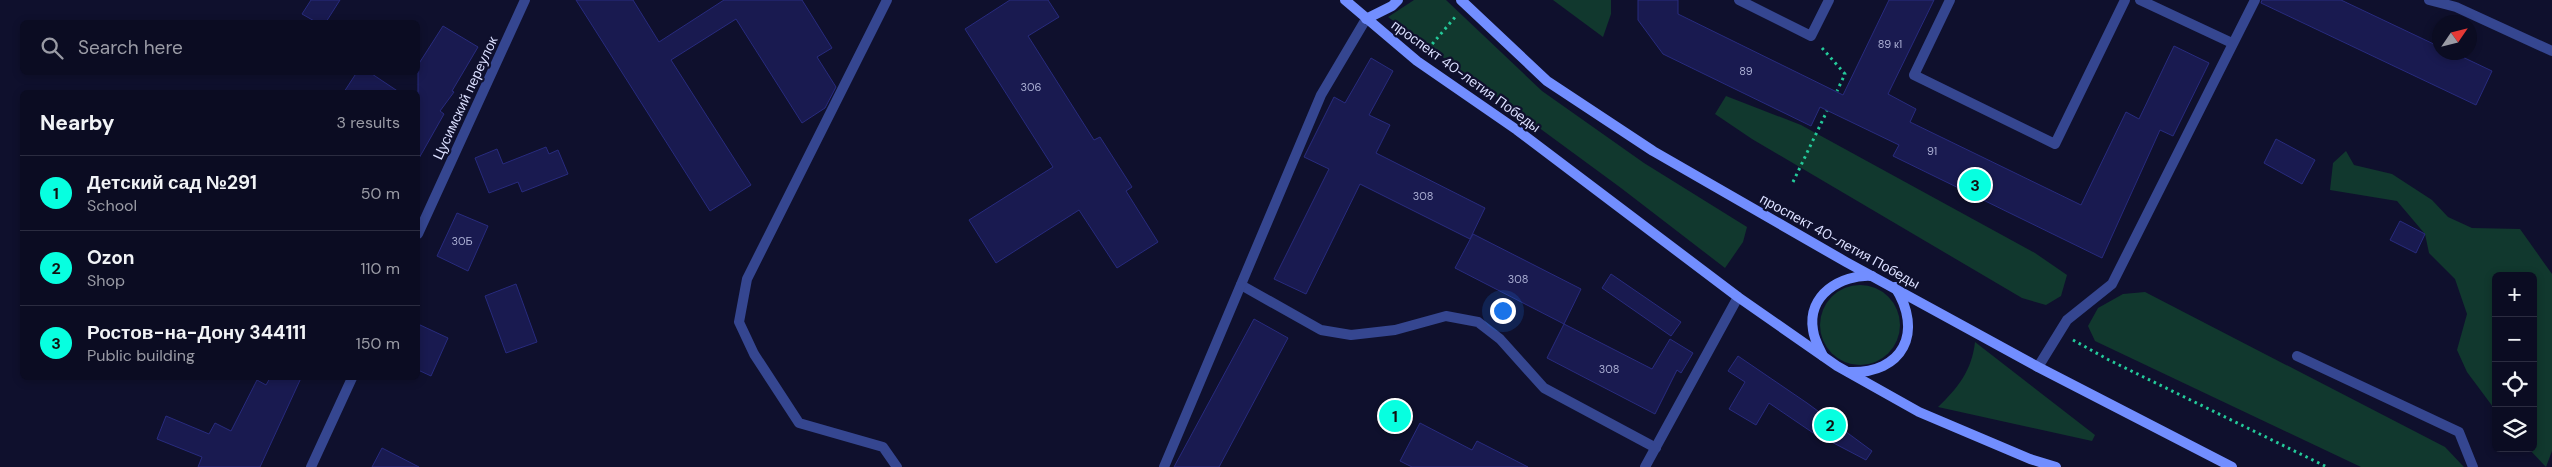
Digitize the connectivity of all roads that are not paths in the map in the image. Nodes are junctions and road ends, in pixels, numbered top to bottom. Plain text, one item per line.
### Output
1 (525, 0) edge
2 (887, 0) edge
3 (1345, 0) edge
4 (1398, 0) edge
5 (1739, 0) edge
6 (1829, 0) edge
7 (1950, 0) edge
8 (2125, 0) edge
9 (2140, 0) edge
10 (2255, 0) edge
11 (2429, 0) edge
12 (1464, 2) edge
13 (2457, 4) edge
14 (1366, 19) junction
15 (2232, 43) junction
16 (2552, 51) edge
17 (420, 230) edge
18 (1875, 277) junction
19 (1240, 285) junction
20 (1895, 287) junction
21 (1738, 296) junction
22 (1823, 356) junction
23 (2297, 356) dead end
24 (2038, 368) junction
25 (1848, 372) junction
26 (351, 380) edge
27 (1656, 448) junction
28 (2027, 463) edge
29 (310, 467) edge
30 (897, 467) edge
31 (1164, 467) edge
32 (1645, 467) edge
33 (2056, 467) edge
34 (2232, 467) edge
35 (2473, 467) edge

1 - 17 street, Цусимский переулок
2 - 30 street
3 - 14 main road, проспект 40-летия Победы
4 - 14 main road
5 - 6 street
7 - 8 street
9 - 15 street
10 - 15 street
11 - 13 street
12 - 18 main road, проспект 40-летия Победы
13 - 16 street
14 - 19 street
14 - 21 main road, проспект 40-летия Победы
15 - 24 street
18 - 20 main road, проспект 40-летия Победы
18 - 22 main road
19 - 27 street
19 - 31 street
20 - 24 main road, проспект 40-летия Победы
20 - 25 main road
21 - 22 main road, проспект 40-летия Победы
21 - 27 street
22 - 25 main road, проспект 40-летия Победы
23 - 35 street
24 - 34 main road, проспект 40-летия Победы
25 - 28 main road, проспект 40-летия Победы
26 - 29 street
27 - 32 street
28 - 33 main road, проспект 40-летия Победы

